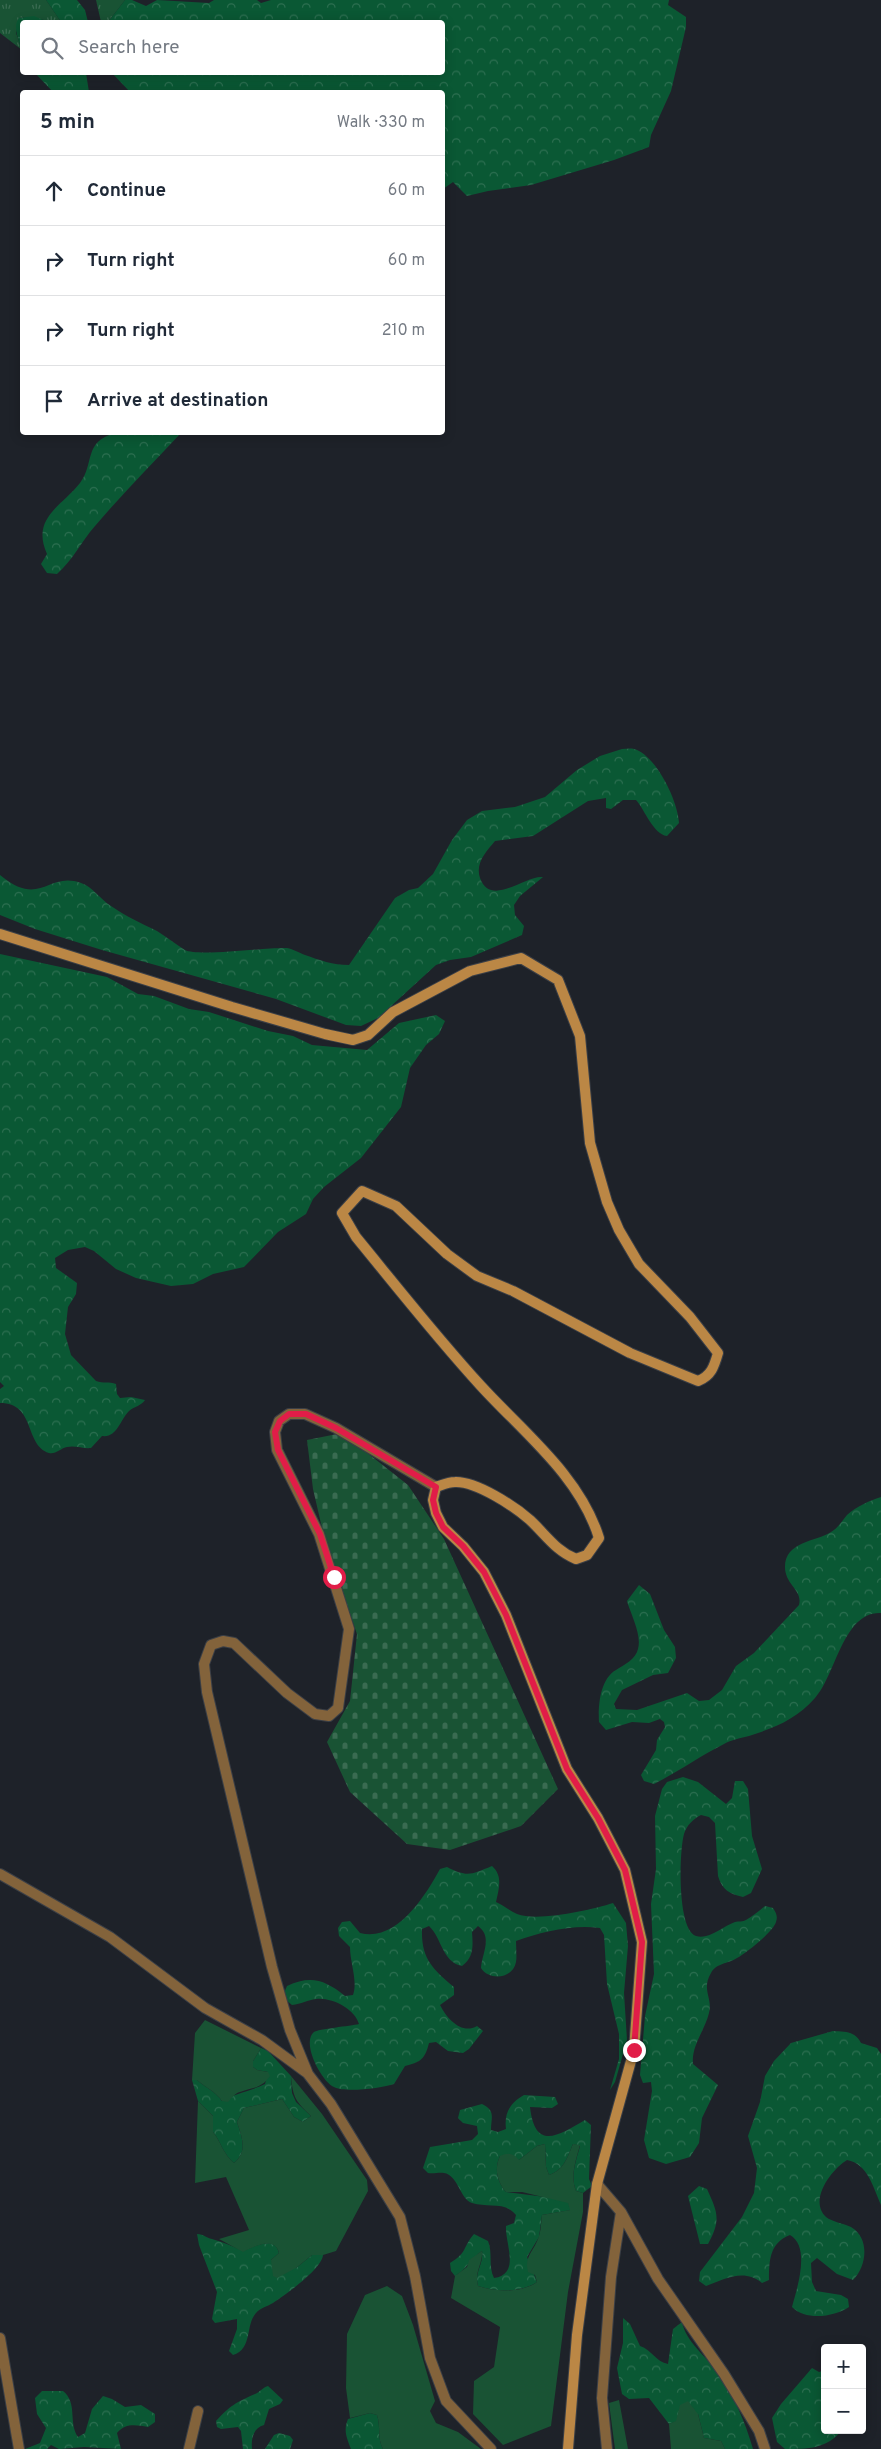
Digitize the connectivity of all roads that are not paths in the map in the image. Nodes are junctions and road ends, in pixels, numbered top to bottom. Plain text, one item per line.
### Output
1 (0, 934) edge
2 (436, 1487) junction
3 (0, 1874) edge
4 (308, 2074) junction
5 (597, 2184) junction
6 (621, 2212) junction
7 (0, 2338) edge
8 (198, 2411) dead end
9 (19, 2449) edge
10 (189, 2449) edge
11 (491, 2449) edge
12 (568, 2449) edge
13 (607, 2449) edge
14 (765, 2449) edge

1 - 2 street
2 - 4 street
2 - 5 street
3 - 4 street
4 - 11 street
5 - 6 street
5 - 12 street
6 - 13 street
6 - 14 street
7 - 9 street
8 - 10 street

